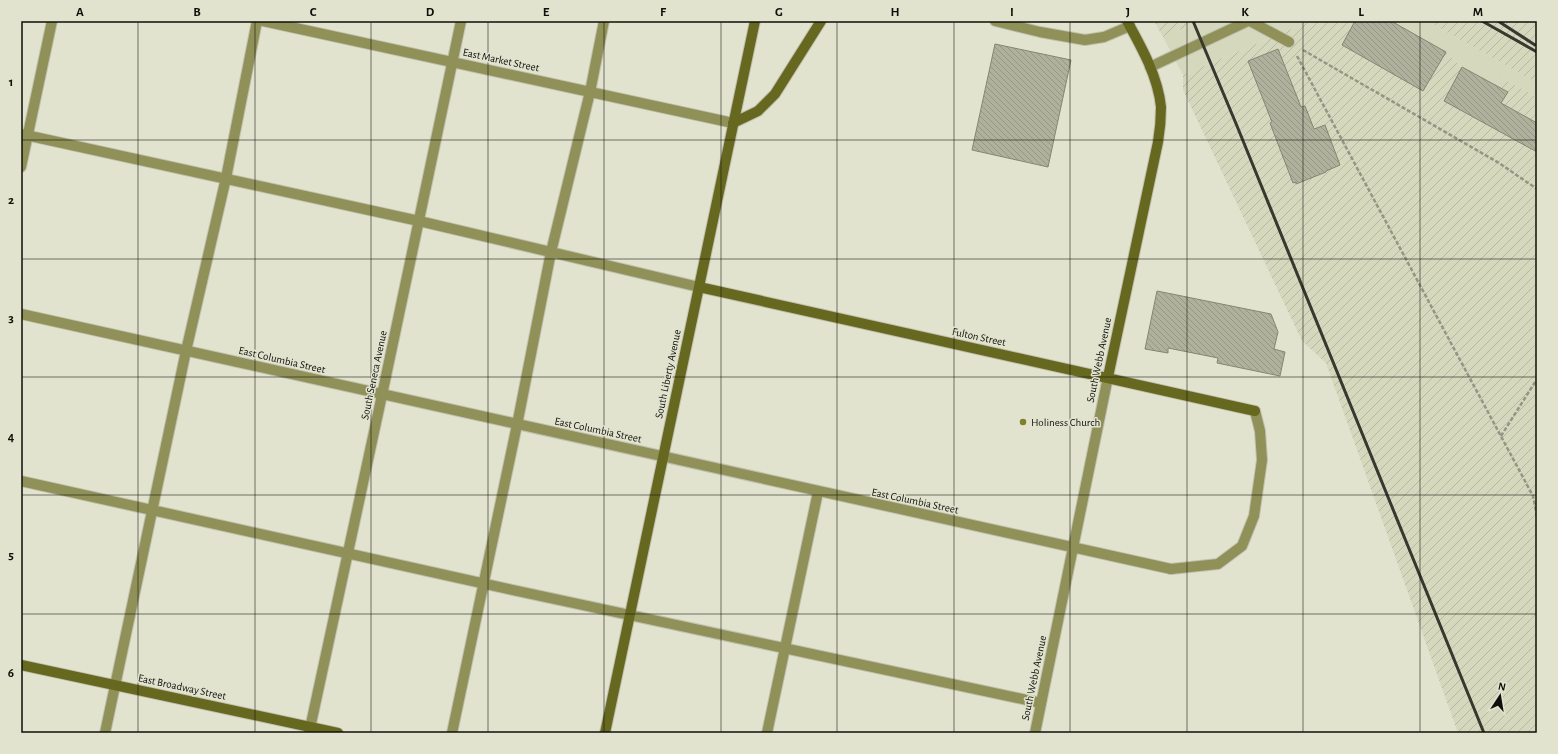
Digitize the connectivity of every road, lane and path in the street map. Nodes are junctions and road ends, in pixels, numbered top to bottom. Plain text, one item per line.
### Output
1 (52, 21) edge
2 (257, 21) edge
3 (263, 21) edge
4 (461, 21) edge
5 (604, 21) edge
6 (755, 21) edge
7 (822, 21) edge
8 (995, 21) edge
9 (1249, 21) edge
10 (1129, 23) edge
11 (1289, 42) junction
12 (452, 62) junction
13 (1150, 67) junction
14 (590, 92) junction
15 (733, 123) junction
16 (24, 134) edge
17 (21, 167) edge
18 (226, 178) junction
19 (1537, 189) edge
20 (419, 221) junction
21 (551, 252) junction
22 (699, 287) junction
23 (21, 314) edge
24 (186, 351) junction
25 (1108, 377) junction
26 (1537, 379) edge
27 (382, 395) junction
28 (1254, 411) joint
29 (517, 425) junction
30 (1501, 437) junction
31 (662, 457) junction
32 (21, 481) edge
33 (818, 492) junction
34 (151, 511) junction
35 (1537, 516) edge
36 (1073, 548) junction
37 (348, 554) junction
38 (483, 584) junction
39 (629, 615) junction
40 (785, 648) junction
41 (21, 665) edge
42 (115, 685) junction
43 (1041, 703) junction
44 (310, 730) edge
45 (105, 733) edge
46 (338, 733) edge
47 (452, 733) edge
48 (605, 733) edge
49 (767, 733) edge
50 (1035, 733) edge

1 - 16 street
2 - 18 street
3 - 12 street, East Market Street
4 - 12 street, South Seneca Avenue
5 - 14 street
6 - 15 street, South Liberty Avenue
7 - 15 street
8 - 10 street
9 - 11 street
9 - 13 street
10 - 13 street, South Webb Avenue
11 - 19 path
11 - 30 path
12 - 14 street, East Market Street
12 - 20 street, South Seneca Avenue
13 - 25 street, South Webb Avenue
14 - 15 street, East Market Street
14 - 21 street
15 - 22 street, South Liberty Avenue
16 - 17 street
16 - 18 street
18 - 20 street
18 - 24 street
20 - 21 street
20 - 27 street, South Seneca Avenue
21 - 22 street
21 - 29 street
22 - 25 street, Fulton Street
22 - 31 street, South Liberty Avenue
23 - 24 street, East Columbia Street
24 - 27 street, East Columbia Street
24 - 34 street
25 - 28 street, Fulton Street
25 - 36 street, South Webb Avenue
26 - 30 path
27 - 29 street, East Columbia Street
27 - 37 street, South Seneca Avenue
28 - 36 street, East Columbia Street
29 - 31 street, East Columbia Street
29 - 38 street
30 - 35 path
31 - 33 street, East Columbia Street
31 - 39 street, South Liberty Avenue
32 - 34 street
33 - 36 street, East Columbia Street
33 - 40 street
34 - 37 street
34 - 42 street
36 - 43 street, South Webb Avenue
37 - 38 street
37 - 44 street, South Seneca Avenue
38 - 39 street
38 - 47 street
39 - 40 street
39 - 48 street, South Liberty Avenue
40 - 43 street
40 - 49 street
41 - 42 street, East Broadway Street
42 - 44 street, East Broadway Street
42 - 45 street
43 - 50 street, South Webb Avenue
44 - 46 street, East Broadway Street

